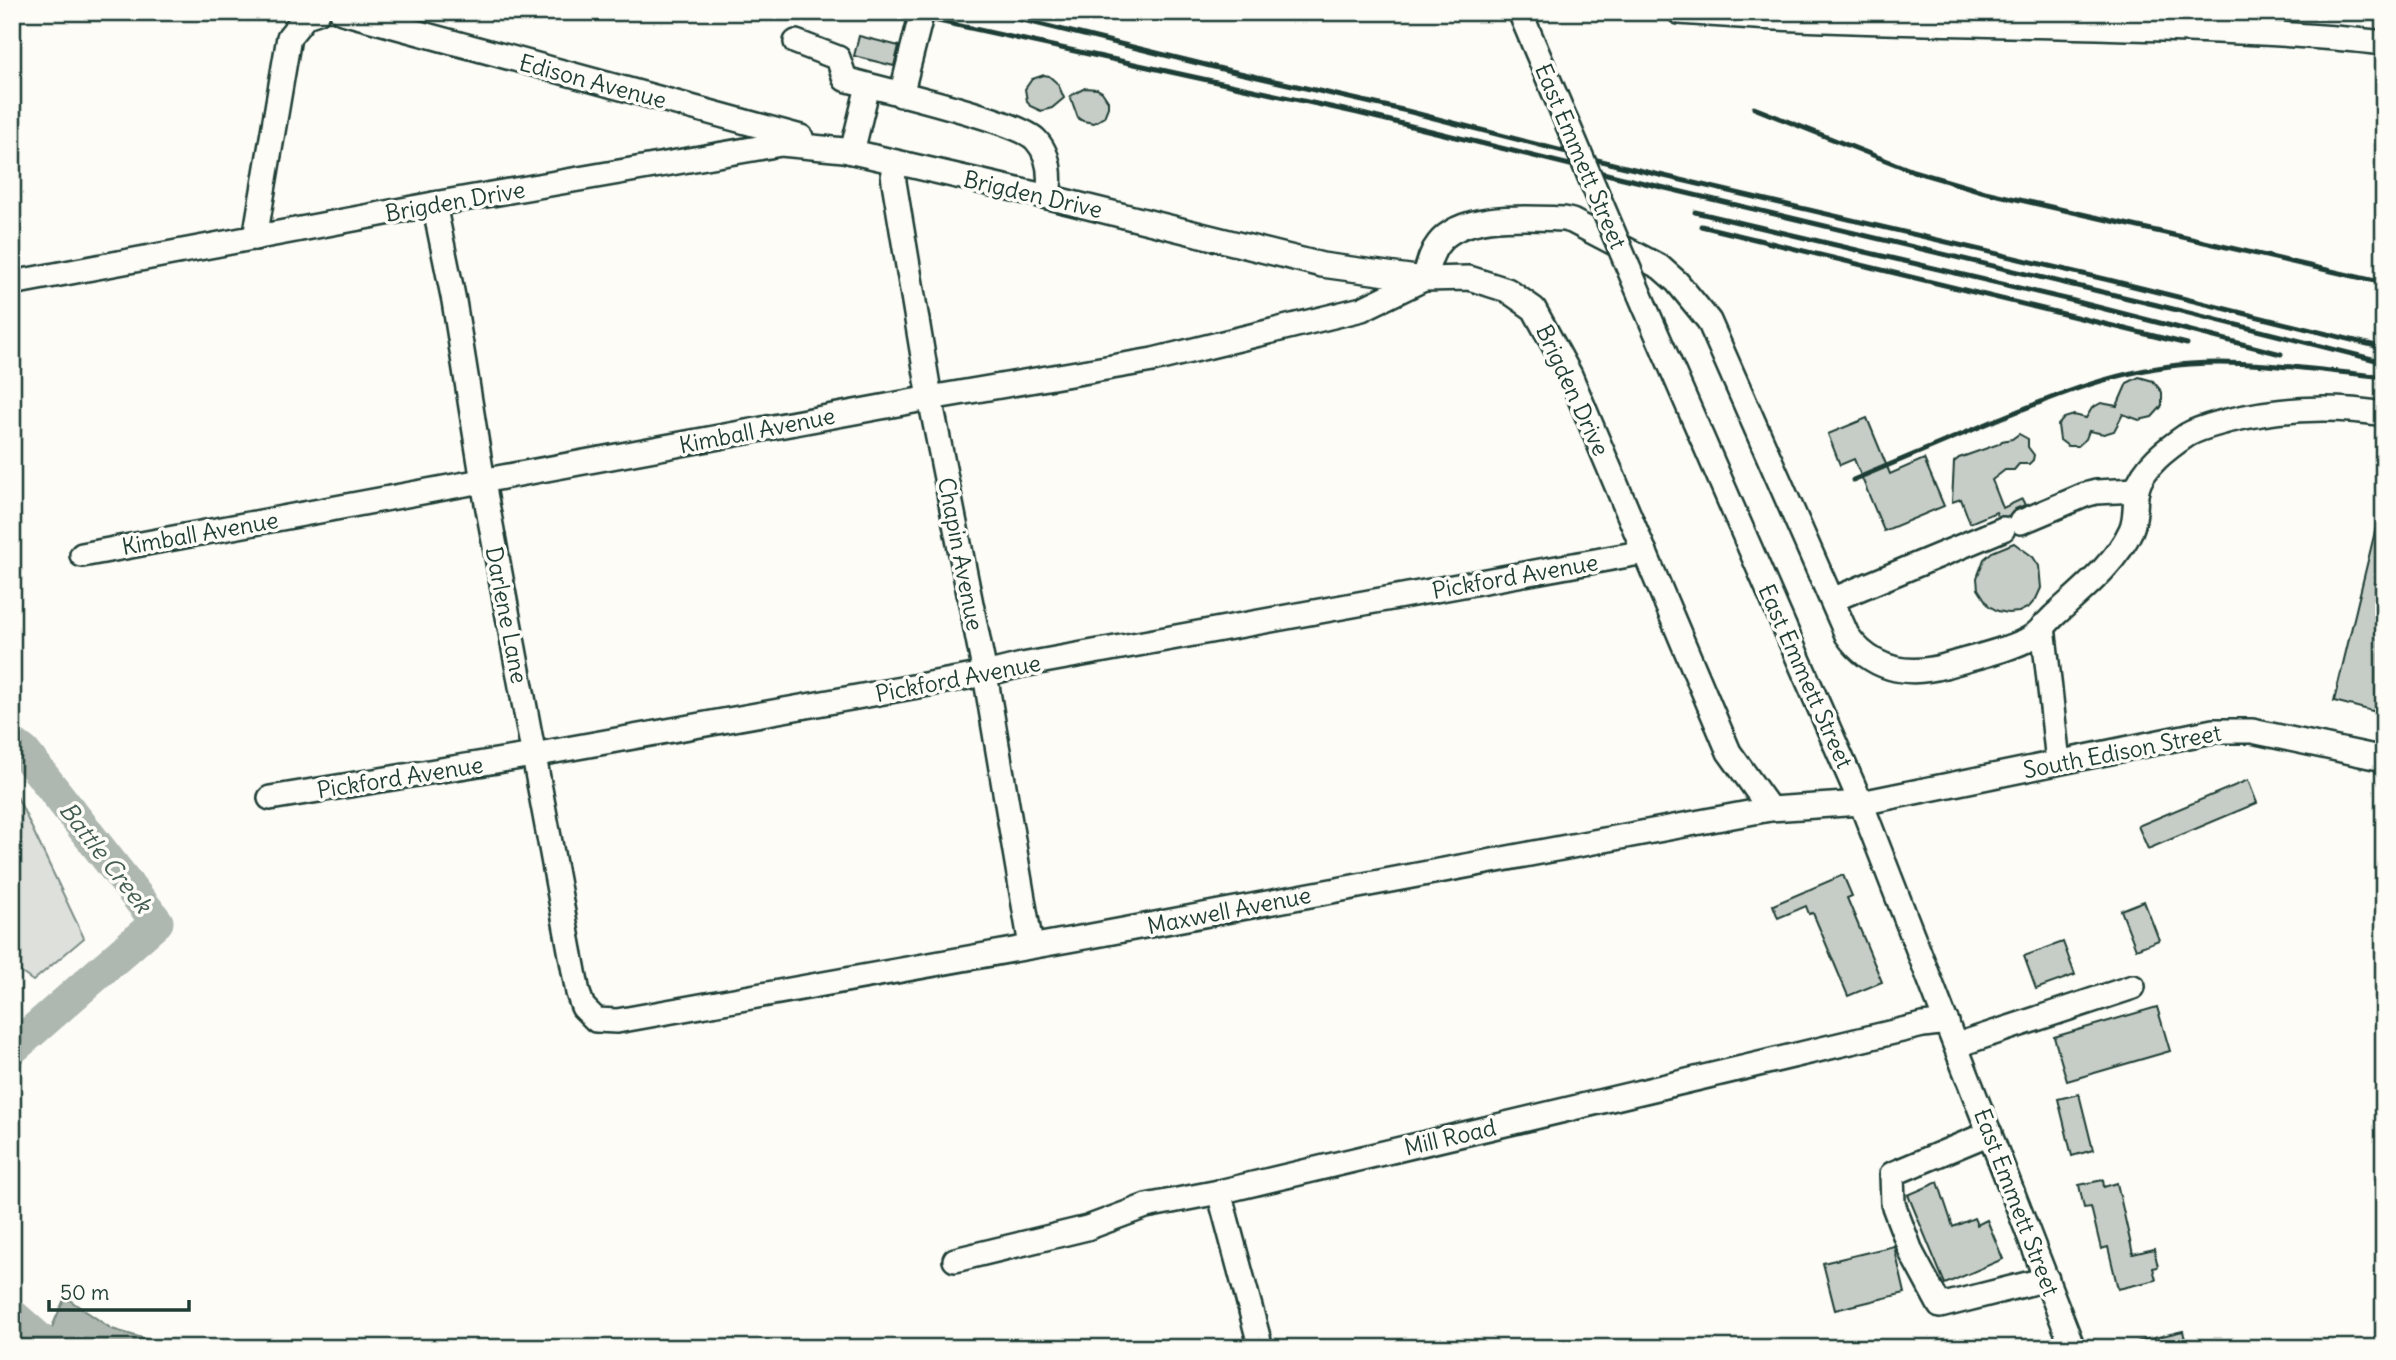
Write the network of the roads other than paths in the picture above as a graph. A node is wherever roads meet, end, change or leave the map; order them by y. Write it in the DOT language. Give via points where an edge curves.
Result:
graph roads {
  1 [pos="318,12"];
  2 [pos="342,12"];
  3 [pos="922,12"];
  4 [pos="1520,12"];
  5 [pos="1689,13"];
  6 [pos="1851,16"];
  7 [pos="796,42"];
  8 [pos="2384,43"];
  9 [pos="867,86"];
  10 [pos="901,95"];
  11 [pos="848,151"];
  12 [pos="892,162"];
  13 [pos="1048,197"];
  14 [pos="434,204"];
  15 [pos="255,238"];
  16 [pos="1424,279"];
  17 [pos="12,283"];
  18 [pos="930,398"];
  19 [pos="2384,414"];
  20 [pos="483,481"];
  21 [pos="2137,490"];
  22 [pos="1645,552"];
  23 [pos="82,555"];
  24 [pos="1832,600"];
  25 [pos="2043,626"];
  26 [pos="985,674"];
  27 [pos="533,755"];
  28 [pos="2384,759"];
  29 [pos="2058,762"];
  30 [pos="270,798"];
  31 [pos="1861,803"];
  32 [pos="1770,809"];
  33 [pos="1031,946"];
  34 [pos="2133,987"];
  35 [pos="596,1020"];
  36 [pos="1947,1022"];
  37 [pos="1957,1045"];
  38 [pos="1990,1133"];
  39 [pos="1219,1192"];
  40 [pos="956,1260"];
  41 [pos="2048,1279"];
  42 [pos="1261,1348"];
  43 [pos="2073,1348"];
  1 -- 15 [label="street" via="306,16 289,37"];
  2 -- 11 [label="street, Edison Avenue"];
  3 -- 10 [label="street"];
  4 -- 31 [label="street, East Emmett Street, bridge"];
  5 -- 6 [label="street" via="1751,18"];
  6 -- 8 [label="street"];
  7 -- 9 [label="street" via="838,58 845,79"];
  9 -- 10 [label="street"];
  9 -- 11 [label="street"];
  10 -- 13 [label="street" via="1023,130 1045,154 1050,171"];
  11 -- 12 [label="street, Brigden Drive"];
  11 -- 14 [label="street, Brigden Drive" via="781,144"];
  12 -- 13 [label="street, Brigden Drive"];
  12 -- 18 [label="street, Chapin Avenue"];
  13 -- 16 [label="street, Brigden Drive" via="1322,265"];
  14 -- 15 [label="street, Brigden Drive"];
  14 -- 20 [label="street, Darlene Lane"];
  15 -- 17 [label="street, Brigden Drive"];
  16 -- 18 [label="street, Kimball Avenue" via="1362,309 1272,332 1153,360"];
  16 -- 22 [label="street, Brigden Drive" via="1469,278 1507,290 1534,309 1570,376"];
  16 -- 24 [label="street" via="1430,258 1444,237 1504,218 1564,219 1660,267 1709,321"];
  18 -- 20 [label="street, Kimball Avenue"];
  18 -- 26 [label="street, Chapin Avenue"];
  19 -- 21 [label="street" via="2312,408 2260,413 2210,426 2190,433 2159,457"];
  20 -- 23 [label="street, Kimball Avenue"];
  20 -- 27 [label="street, Darlene Lane"];
  21 -- 24 [label="street" via="2085,495"];
  21 -- 25 [label="street" via="2131,530 2120,547"];
  22 -- 26 [label="street, Pickford Avenue"];
  22 -- 32 [label="street, Brigden Drive" via="1729,752"];
  24 -- 25 [label="street" via="1856,648 1871,660 1910,671 1933,669 2029,640"];
  25 -- 29 [label="street"];
  26 -- 27 [label="street, Pickford Avenue"];
  26 -- 33 [label="street, Chapin Avenue"];
  27 -- 30 [label="street, Pickford Avenue"];
  27 -- 35 [label="street, Darlene Lane" via="578,993 583,1007"];
  28 -- 29 [label="street, South Edison Street" via="2232,730"];
  29 -- 31 [label="street, South Edison Street"];
  31 -- 32 [label="street, Maxwell Avenue"];
  31 -- 36 [label="street, East Emmett Street"];
  32 -- 33 [label="street, Maxwell Avenue"];
  33 -- 35 [label="street, Maxwell Avenue" via="617,1021"];
  34 -- 37 [label="street"];
  36 -- 37 [label="street, East Emmett Street"];
  36 -- 39 [label="street, Mill Road"];
  37 -- 38 [label="street, East Emmett Street"];
  38 -- 41 [label="street, East Emmett Street"];
  38 -- 41 [label="street" via="1892,1174 1892,1204 1940,1306"];
  39 -- 40 [label="street, Mill Road" via="1146,1206 1087,1228"];
  39 -- 42 [label="street"];
  41 -- 43 [label="street, East Emmett Street"];
}
